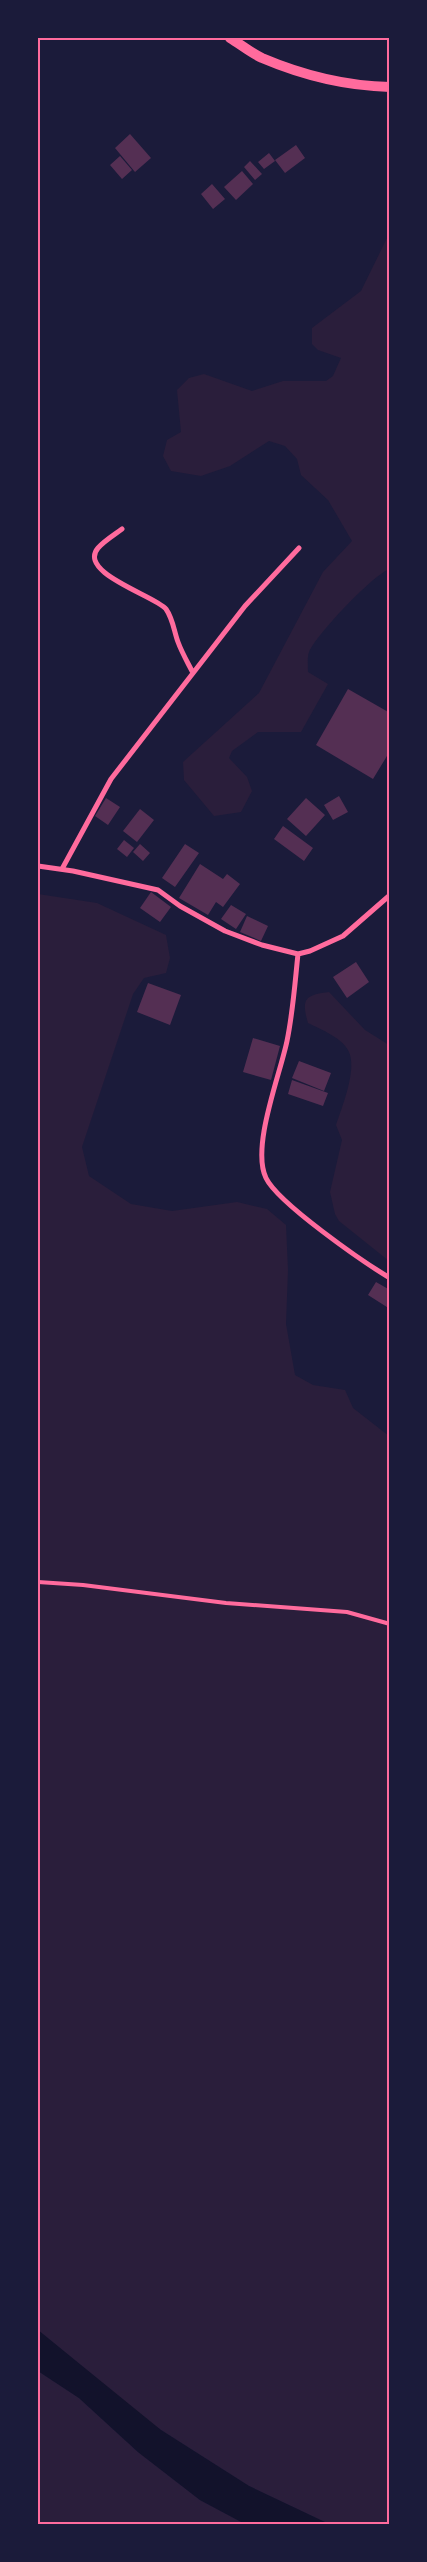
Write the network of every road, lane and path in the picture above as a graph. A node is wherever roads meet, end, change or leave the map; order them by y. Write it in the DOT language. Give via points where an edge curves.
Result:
graph roads {
  1 [pos="230,38"];
  2 [pos="390,87"];
  3 [pos="122,529"];
  4 [pos="299,548"];
  5 [pos="193,673"];
  6 [pos="38,866"];
  7 [pos="62,869"];
  8 [pos="390,895"];
  9 [pos="298,954"];
  10 [pos="390,1278"];
  11 [pos="38,1582"];
  12 [pos="390,1624"];
  1 -- 2 [label="main road" via="262,58 335,81"];
  3 -- 5 [label="street" via="97,549 96,563 113,579 165,608"];
  4 -- 5 [label="street" via="245,606"];
  5 -- 7 [label="street" via="111,779"];
  6 -- 7 [label="street"];
  7 -- 9 [label="street" via="158,890 225,931"];
  8 -- 9 [label="street" via="343,936"];
  9 -- 10 [label="street" via="288,1039 267,1115 262,1152 265,1176 272,1189 297,1212"];
  11 -- 12 [label="lane" via="226,1603 347,1612"];
}
